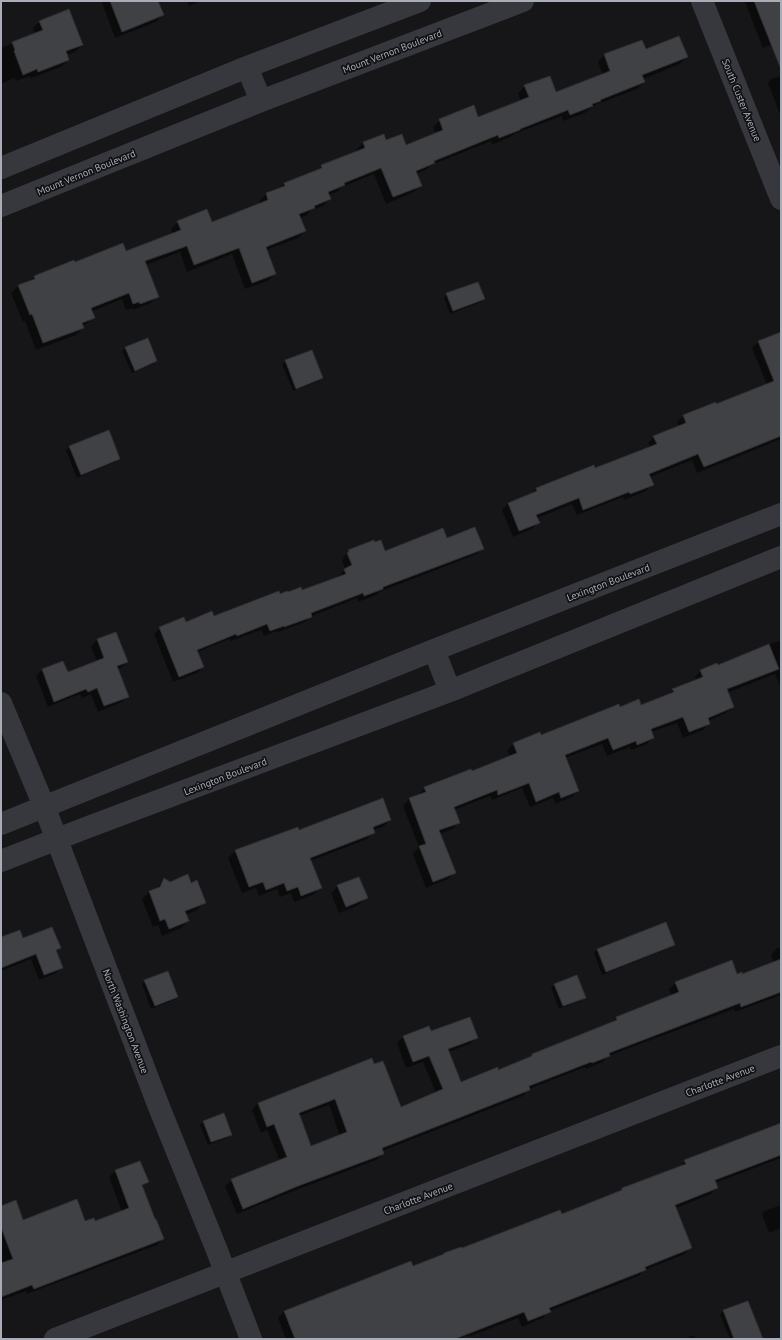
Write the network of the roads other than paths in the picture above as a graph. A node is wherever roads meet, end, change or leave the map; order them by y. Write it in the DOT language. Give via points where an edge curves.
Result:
graph roads {
  1 [pos="420,1"];
  2 [pos="523,1"];
  3 [pos="702,1"];
  4 [pos="247,67"];
  5 [pos="261,101"];
  6 [pos="1,168"];
  7 [pos="781,199"];
  8 [pos="1,206"];
  9 [pos="781,514"];
  10 [pos="781,557"];
  11 [pos="434,650"];
  12 [pos="450,691"];
  13 [pos="1,703"];
  14 [pos="44,806"];
  15 [pos="1,824"];
  16 [pos="57,839"];
  17 [pos="1,861"];
  18 [pos="781,1056"];
  19 [pos="226,1273"];
  20 [pos="55,1339"];
  21 [pos="251,1339"];
  1 -- 4 [label="street"];
  2 -- 5 [label="street, Mount Vernon Boulevard"];
  3 -- 7 [label="street, South Custer Avenue"];
  4 -- 5 [label="street"];
  4 -- 6 [label="street"];
  5 -- 8 [label="street, Mount Vernon Boulevard"];
  9 -- 11 [label="street, Lexington Boulevard"];
  10 -- 12 [label="street, Lexington Boulevard"];
  11 -- 12 [label="street"];
  11 -- 14 [label="street, Lexington Boulevard"];
  12 -- 16 [label="street, Lexington Boulevard"];
  13 -- 14 [label="street, North Washington Avenue"];
  14 -- 15 [label="street, Lexington Boulevard"];
  14 -- 16 [label="street, North Washington Avenue"];
  16 -- 17 [label="street, Lexington Boulevard"];
  16 -- 19 [label="street, North Washington Avenue"];
  18 -- 19 [label="street, Charlotte Avenue"];
  19 -- 20 [label="street, Charlotte Avenue"];
  19 -- 21 [label="street, North Washington Avenue"];
}
